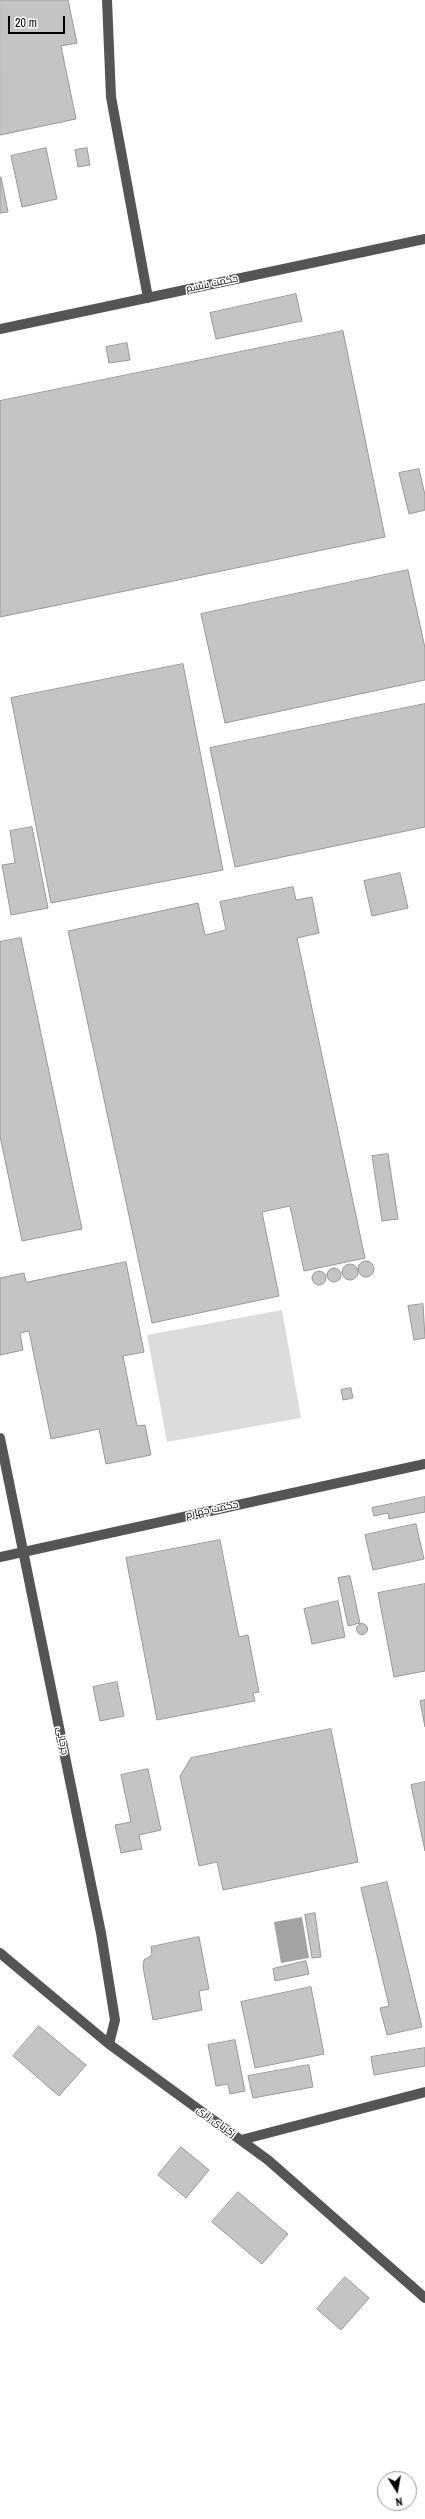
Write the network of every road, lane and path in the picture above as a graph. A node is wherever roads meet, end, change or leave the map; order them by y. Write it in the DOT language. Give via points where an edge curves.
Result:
graph roads {
  1 [pos="106,0"];
  2 [pos="425,239"];
  3 [pos="148,298"];
  4 [pos="0,330"];
  5 [pos="0,1438"];
  6 [pos="425,1464"];
  7 [pos="24,1551"];
  8 [pos="0,1557"];
  9 [pos="0,1953"];
  10 [pos="109,2044"];
  11 [pos="425,2092"];
  12 [pos="241,2140"];
  13 [pos="425,2298"];
  1 -- 3 [label="street" via="111,97"];
  2 -- 3 [label="street, حکمت ششم"];
  3 -- 4 [label="street, حکمت ششم"];
  5 -- 7 [label="street, جرجانی"];
  6 -- 7 [label="street, حکمت چهارم"];
  7 -- 8 [label="street, حکمت چهارم"];
  7 -- 10 [label="street, جرجانی" via="101,1933 115,2020"];
  9 -- 10 [label="street, زکریای رازی"];
  10 -- 12 [label="street, زکریای رازی"];
  11 -- 12 [label="street"];
  12 -- 13 [label="street, زکریای رازی" via="268,2160"];
}
